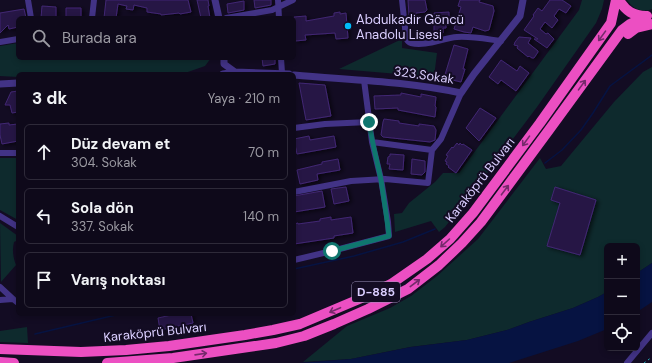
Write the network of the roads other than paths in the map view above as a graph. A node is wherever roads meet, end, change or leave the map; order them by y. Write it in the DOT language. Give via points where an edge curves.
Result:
graph roads {
  1 [pos="28,0"];
  2 [pos="94,0"];
  3 [pos="215,0"];
  4 [pos="293,0"];
  5 [pos="402,0"];
  6 [pos="523,0"];
  7 [pos="616,0"];
  8 [pos="619,0"];
  9 [pos="278,3"];
  10 [pos="31,16"];
  11 [pos="92,16"];
  12 [pos="219,16"];
  13 [pos="238,16"];
  14 [pos="279,16"];
  15 [pos="650,18"];
  16 [pos="16,39"];
  17 [pos="501,41"];
  18 [pos="0,42"];
  19 [pos="224,60"];
  20 [pos="282,60"];
  21 [pos="235,72"];
  22 [pos="285,72"];
  23 [pos="296,74"];
  24 [pos="364,80"];
  25 [pos="16,83"];
  26 [pos="0,84"];
  27 [pos="461,93"];
  28 [pos="369,122"];
  29 [pos="296,128"];
  30 [pos="372,142"];
  31 [pos="432,150"];
  32 [pos="0,153"];
  33 [pos="16,153"];
  34 [pos="381,180"];
  35 [pos="296,192"];
  36 [pos="0,216"];
  37 [pos="16,226"];
  38 [pos="296,260"];
  39 [pos="0,287"];
  40 [pos="0,300"];
  41 [pos="15,301"];
  42 [pos="652,333"];
  43 [pos="0,349"];
  44 [pos="0,362"];
  45 [pos="14,363"];
  46 [pos="107,363"];
  47 [pos="627,363"];
  1 -- 10 [label="street"];
  2 -- 11 [label="street"];
  3 -- 12 [label="street"];
  4 -- 9 [label="street"];
  5 -- 17 [label="street" via="409,43 426,43 457,37"];
  6 -- 17 [label="street, 323.Sokak" via="520,16"];
  7 -- 43 [label="highway, Karaköprü Bulvarı / D-885, one-way" via="611,23 473,213 450,239 427,259 391,284 300,324 245,335 126,350 81,352"];
  8 -- 15 [label="highway" via="630,13"];
  9 -- 13 [label="street" via="272,10"];
  9 -- 14 [label="street"];
  46 -- 15 [label="highway, Karaköprü Bulvarı / D-885, one-way" via="172,358 276,343 304,336 334,324 408,289 439,265 481,222 622,30 630,24"];
  16 -- 18 [label="street"];
  17 -- 27 [label="street, 323.Sokak"];
  19 -- 21 [label="street" via="224,64"];
  20 -- 22 [label="street"];
  23 -- 24 [label="street, 323.Sokak"];
  24 -- 27 [label="street, 323.Sokak" via="440,88"];
  24 -- 28 [label="street"];
  25 -- 26 [label="street"];
  27 -- 31 [label="street" via="441,139"];
  28 -- 29 [label="street"];
  28 -- 30 [label="street"];
  30 -- 31 [label="street"];
  30 -- 34 [label="street"];
  31 -- 34 [label="street" via="428,183"];
  32 -- 33 [label="street"];
  34 -- 35 [label="street" via="351,181"];
  34 -- 38 [label="street" via="389,236"];
  36 -- 37 [label="street"];
  39 -- 41 [label="street"];
  40 -- 41 [label="street"];
  42 -- 47 [label="street"];
  44 -- 45 [label="highway"];
}
